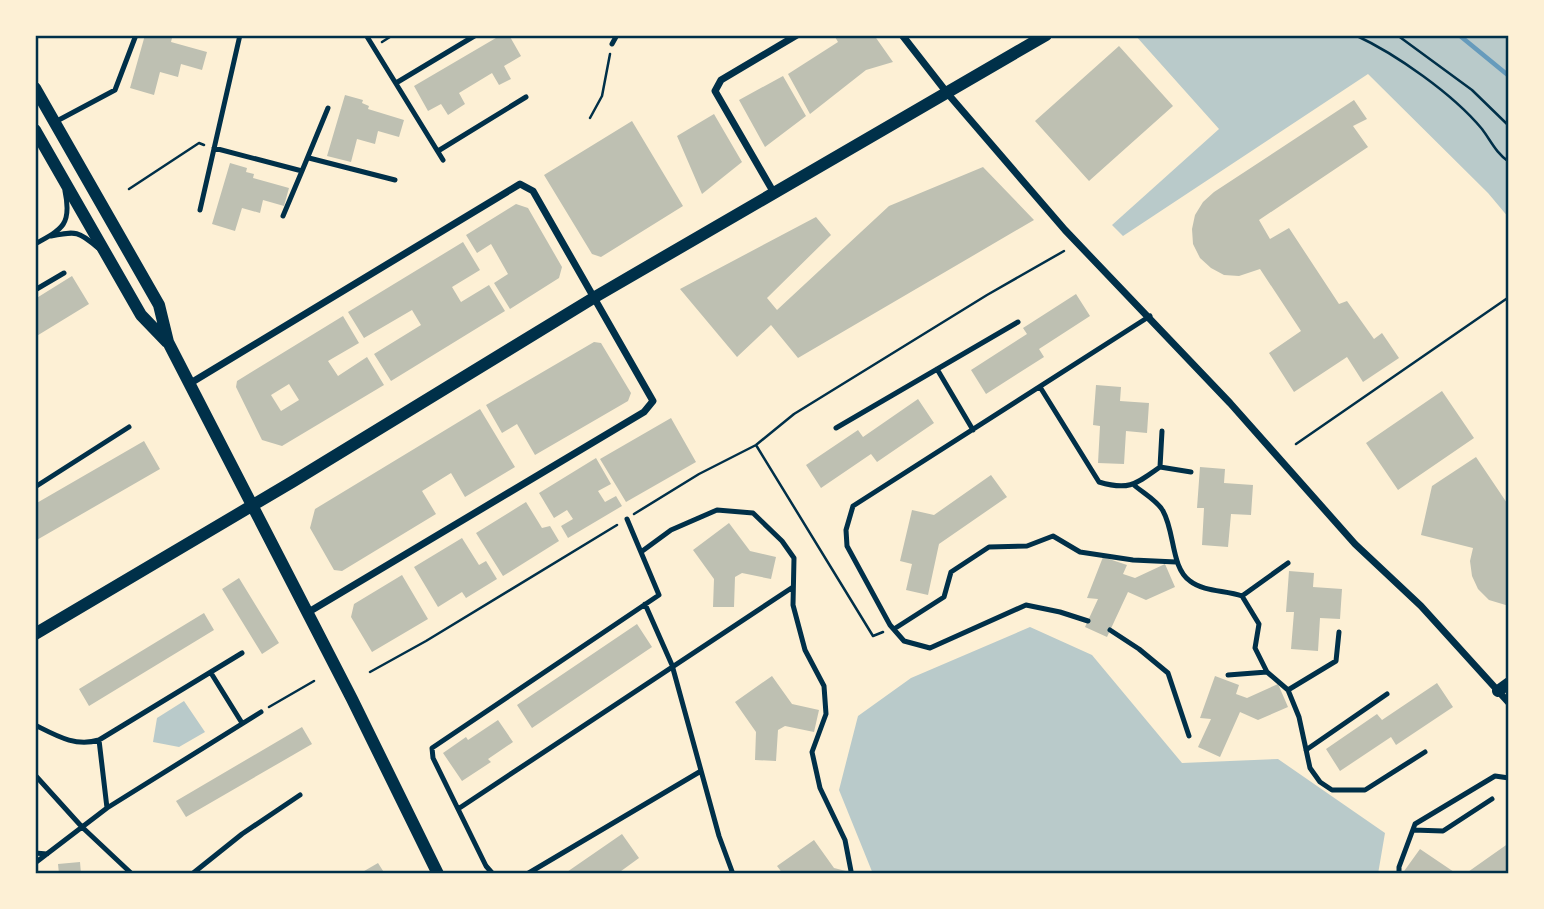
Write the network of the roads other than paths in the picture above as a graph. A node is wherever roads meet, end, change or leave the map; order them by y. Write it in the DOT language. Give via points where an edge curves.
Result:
graph roads {
  1 [pos="136,35"];
  2 [pos="240,35"];
  3 [pos="366,35"];
  4 [pos="476,35"];
  5 [pos="617,35"];
  6 [pos="797,35"];
  7 [pos="902,35"];
  8 [pos="1046,35"];
  9 [pos="612,44"];
  10 [pos="396,83"];
  11 [pos="35,88"];
  12 [pos="948,94"];
  13 [pos="526,97"];
  14 [pos="328,108"];
  15 [pos="55,122"];
  16 [pos="35,130"];
  17 [pos="214,148"];
  18 [pos="438,151"];
  19 [pos="309,158"];
  20 [pos="443,160"];
  21 [pos="302,171"];
  22 [pos="62,176"];
  23 [pos="395,180"];
  24 [pos="774,193"];
  25 [pos="200,210"];
  26 [pos="283,216"];
  27 [pos="51,236"];
  28 [pos="35,244"];
  29 [pos="109,258"];
  30 [pos="64,273"];
  31 [pos="35,290"];
  32 [pos="595,297"];
  33 [pos="1150,316"];
  34 [pos="1018,322"];
  35 [pos="168,342"];
  36 [pos="937,369"];
  37 [pos="189,384"];
  38 [pos="1040,387"];
  39 [pos="129,427"];
  40 [pos="836,428"];
  41 [pos="973,430"];
  42 [pos="1162,431"];
  43 [pos="1160,467"];
  44 [pos="1191,472"];
  45 [pos="1134,485"];
  46 [pos="35,486"];
  47 [pos="251,505"];
  48 [pos="627,519"];
  49 [pos="641,552"];
  50 [pos="1176,562"];
  51 [pos="1288,564"];
  52 [pos="793,587"];
  53 [pos="1242,596"];
  54 [pos="645,604"];
  55 [pos="306,613"];
  56 [pos="1088,621"];
  57 [pos="894,629"];
  58 [pos="1110,629"];
  59 [pos="1339,632"];
  60 [pos="35,634"];
  61 [pos="242,653"];
  62 [pos="672,665"];
  63 [pos="1267,672"];
  64 [pos="211,673"];
  65 [pos="1228,676"];
  66 [pos="1504,687"];
  67 [pos="1288,690"];
  68 [pos="1387,694"];
  69 [pos="1509,704"];
  70 [pos="261,712"];
  71 [pos="242,723"];
  72 [pos="35,725"];
  73 [pos="1189,736"];
  74 [pos="99,740"];
  75 [pos="1306,750"];
  76 [pos="1424,752"];
  77 [pos="701,771"];
  78 [pos="35,775"];
  79 [pos="1509,778"];
  80 [pos="300,795"];
  81 [pos="1492,799"];
  82 [pos="107,808"];
  83 [pos="458,809"];
  84 [pos="82,827"];
  85 [pos="1413,830"];
  86 [pos="35,853"];
  87 [pos="47,853"];
  88 [pos="35,863"];
  89 [pos="851,871"];
  90 [pos="132,874"];
  91 [pos="192,874"];
  92 [pos="438,874"];
  93 [pos="493,874"];
  94 [pos="527,874"];
  95 [pos="733,874"];
  96 [pos="1399,874"];
  1 -- 15 [label="lane" via="115,90"];
  2 -- 17 [label="lane"];
  3 -- 10 [label="lane"];
  4 -- 10 [label="lane"];
  5 -- 9 [label="lane"];
  6 -- 24 [label="street" via="721,80 716,90"];
  7 -- 12 [label="street"];
  8 -- 12 [label="street"];
  10 -- 18 [label="lane"];
  11 -- 15 [label="street"];
  12 -- 24 [label="street"];
  12 -- 33 [label="street" via="1065,230"];
  13 -- 18 [label="lane"];
  14 -- 19 [label="lane"];
  15 -- 35 [label="street" via="159,304"];
  16 -- 22 [label="street"];
  17 -- 21 [label="lane"];
  17 -- 25 [label="lane"];
  18 -- 20 [label="lane"];
  19 -- 21 [label="lane"];
  19 -- 23 [label="lane"];
  21 -- 26 [label="lane"];
  22 -- 27 [label="lane" via="67,222"];
  22 -- 29 [label="street"];
  24 -- 32 [label="street"];
  27 -- 28 [label="lane"];
  27 -- 29 [label="lane" via="74,232"];
  29 -- 35 [label="street" via="141,315"];
  30 -- 31 [label="lane"];
  32 -- 37 [label="street" via="533,191 520,184"];
  32 -- 47 [label="street"];
  32 -- 55 [label="street" via="653,401 644,412"];
  33 -- 38 [label="lane"];
  33 -- 66 [label="street" via="1348,536"];
  34 -- 36 [label="lane"];
  35 -- 37 [label="street"];
  36 -- 40 [label="lane"];
  36 -- 41 [label="lane"];
  37 -- 47 [label="street"];
  38 -- 41 [label="lane"];
  38 -- 45 [label="lane" via="1099,482 1117,488"];
  39 -- 46 [label="lane"];
  41 -- 57 [label="lane" via="853,506 847,546"];
  42 -- 43 [label="lane"];
  43 -- 44 [label="lane"];
  43 -- 45 [label="lane"];
  45 -- 50 [label="lane" via="1162,508 1173,534"];
  47 -- 55 [label="street"];
  47 -- 60 [label="street"];
  48 -- 49 [label="lane"];
  49 -- 52 [label="lane" via="671,530 717,510 753,513 794,558"];
  49 -- 54 [label="lane" via="659,595"];
  50 -- 53 [label="lane" via="1188,580 1202,588"];
  50 -- 57 [label="lane" via="1080,552 1053,536 1027,546 989,547 951,572 944,597"];
  51 -- 53 [label="lane"];
  52 -- 62 [label="lane"];
  52 -- 89 [label="lane" via="805,650 824,686 826,714 812,752 820,788 845,840"];
  53 -- 63 [label="lane" via="1259,624 1255,649"];
  54 -- 62 [label="lane"];
  54 -- 83 [label="lane" via="432,748"];
  55 -- 92 [label="street"];
  56 -- 57 [label="lane" via="1026,605 930,648 904,641"];
  58 -- 73 [label="lane" via="1168,673"];
  59 -- 67 [label="lane" via="1336,661"];
  61 -- 64 [label="lane"];
  62 -- 77 [label="lane"];
  62 -- 83 [label="lane"];
  63 -- 65 [label="lane"];
  63 -- 67 [label="lane"];
  64 -- 71 [label="lane"];
  64 -- 74 [label="lane"];
  66 -- 69 [label="street"];
  67 -- 75 [label="lane"];
  68 -- 75 [label="lane"];
  70 -- 71 [label="lane"];
  71 -- 82 [label="lane"];
  72 -- 74 [label="lane" via="77,743"];
  74 -- 82 [label="lane"];
  75 -- 76 [label="lane" via="1310,768 1320,782 1332,790 1352,791 1365,790"];
  77 -- 94 [label="lane"];
  77 -- 95 [label="lane"];
  78 -- 84 [label="lane"];
  79 -- 85 [label="lane" via="1495,776 1415,824"];
  80 -- 91 [label="lane"];
  81 -- 85 [label="lane" via="1443,831"];
  82 -- 84 [label="lane"];
  83 -- 93 [label="lane"];
  84 -- 87 [label="lane"];
  84 -- 90 [label="lane"];
  85 -- 96 [label="lane"];
  86 -- 87 [label="lane"];
  87 -- 88 [label="lane"];
}
